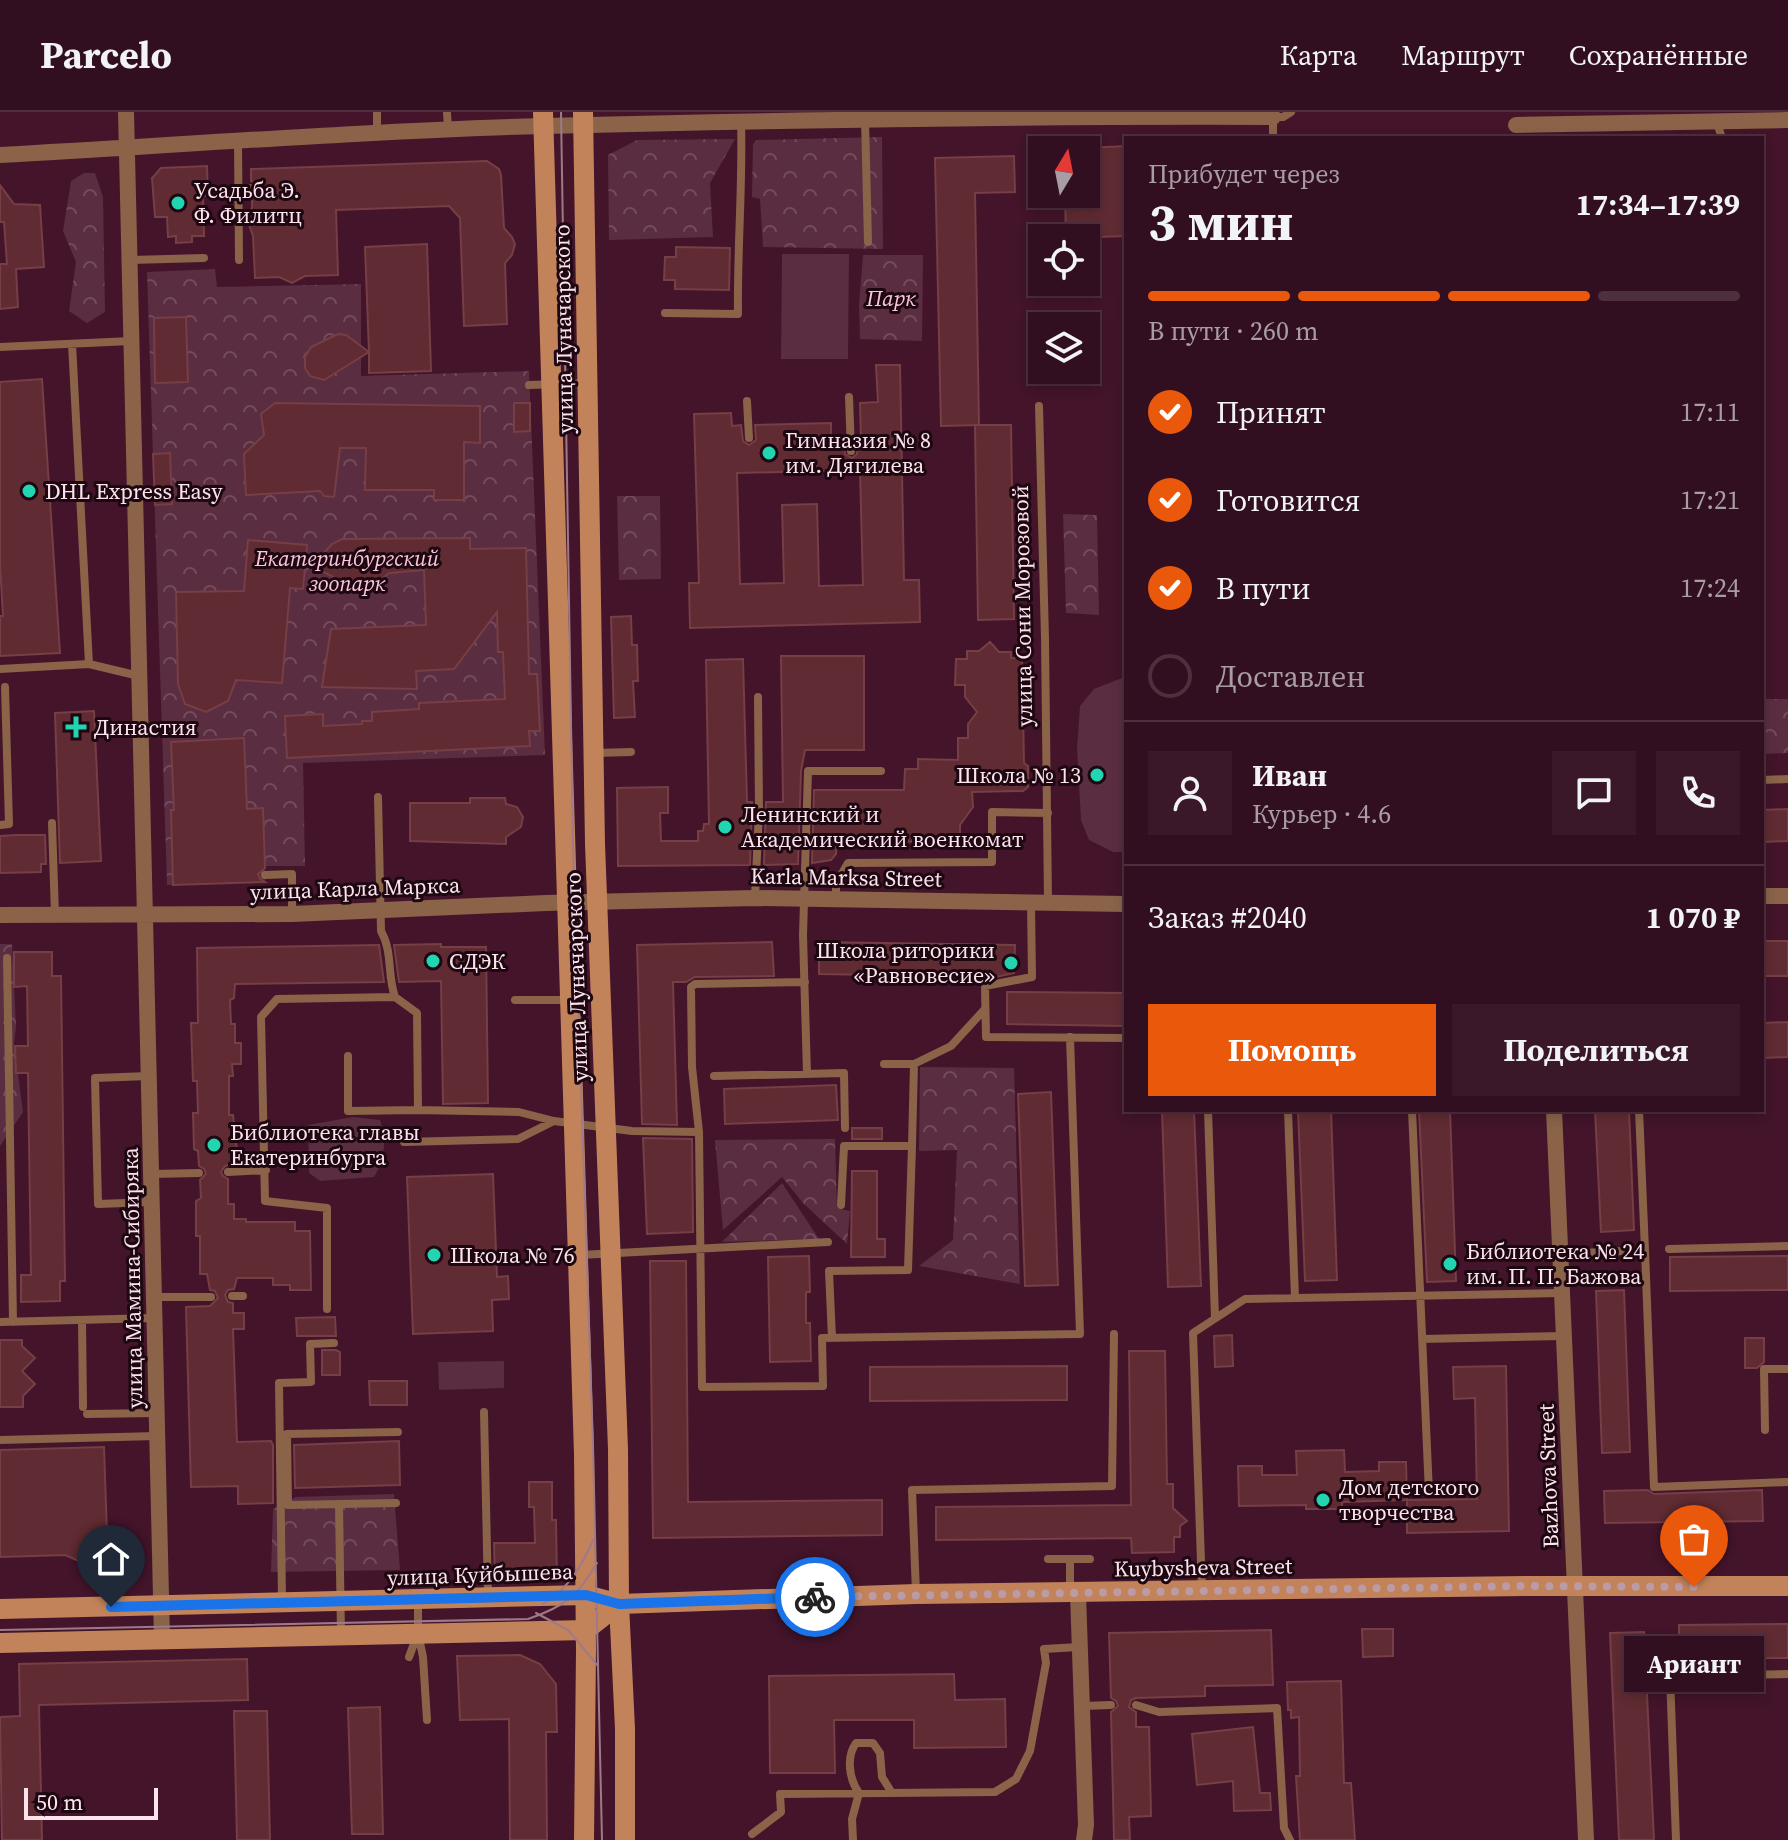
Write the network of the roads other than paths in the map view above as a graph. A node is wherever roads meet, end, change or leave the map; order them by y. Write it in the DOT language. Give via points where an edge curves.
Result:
graph roads {
  1 [pos="126,112"];
  2 [pos="377,112"];
  3 [pos="447,112"];
  4 [pos="1291,112"];
  5 [pos="1050,114"];
  6 [pos="964,115"];
  7 [pos="1273,117"];
  8 [pos="865,118"];
  9 [pos="543,119"];
  10 [pos="583,119"];
  11 [pos="741,120"];
  12 [pos="1788,120"];
  13 [pos="1516,125"];
  14 [pos="1720,130"];
  15 [pos="448,131"];
  16 [pos="1615,131"];
  17 [pos="378,135"];
  18 [pos="1273,136"];
  19 [pos="238,142"];
  20 [pos="126,148"];
  21 [pos="0,155"];
  22 [pos="252,188"];
  23 [pos="238,189"];
  24 [pos="868,242"];
  25 [pos="204,258"];
  26 [pos="130,260"];
  27 [pos="239,260"];
  28 [pos="665,313"];
  29 [pos="132,341"];
  30 [pos="72,344"];
  31 [pos="0,347"];
  32 [pos="588,383"];
  33 [pos="529,385"];
  34 [pos="550,385"];
  35 [pos="849,397"];
  36 [pos="747,401"];
  37 [pos="1039,406"];
  38 [pos="749,438"];
  39 [pos="851,451"];
  40 [pos="89,664"];
  41 [pos="0,669"];
  42 [pos="139,676"];
  43 [pos="5,687"];
  44 [pos="758,697"];
  45 [pos="631,752"];
  46 [pos="594,753"];
  47 [pos="881,771"];
  48 [pos="1788,779"];
  49 [pos="1764,780"];
  50 [pos="378,797"];
  51 [pos="1048,813"];
  52 [pos="52,823"];
  53 [pos="0,825"];
  54 [pos="265,875"];
  55 [pos="1764,896"];
  56 [pos="1788,896"];
  57 [pos="755,898"];
  58 [pos="804,898"];
  59 [pos="836,899"];
  60 [pos="1039,901"];
  61 [pos="597,902"];
  62 [pos="566,903"];
  63 [pos="1124,904"];
  64 [pos="382,910"];
  65 [pos="292,914"];
  66 [pos="0,915"];
  67 [pos="56,916"];
  68 [pos="145,916"];
  69 [pos="7,958"];
  70 [pos="805,982"];
  71 [pos="395,997"];
  72 [pos="515,1000"];
  73 [pos="568,1000"];
  74 [pos="985,1008"];
  75 [pos="1070,1037"];
  76 [pos="1124,1038"];
  77 [pos="348,1056"];
  78 [pos="884,1064"];
  79 [pos="914,1064"];
  80 [pos="807,1074"];
  81 [pos="149,1076"];
  82 [pos="714,1076"];
  83 [pos="418,1110"];
  84 [pos="1208,1112"];
  85 [pos="1288,1112"];
  86 [pos="1412,1112"];
  87 [pos="1554,1112"];
  88 [pos="1639,1112"];
  89 [pos="563,1123"];
  90 [pos="845,1128"];
  91 [pos="605,1129"];
  92 [pos="699,1132"];
  93 [pos="404,1142"];
  94 [pos="912,1146"];
  95 [pos="266,1170"];
  96 [pos="228,1172"];
  97 [pos="199,1173"];
  98 [pos="152,1174"];
  99 [pos="152,1202"];
  100 [pos="841,1205"];
  101 [pos="828,1242"];
  102 [pos="1788,1246"];
  103 [pos="699,1247"];
  104 [pos="1669,1249"];
  105 [pos="1645,1250"];
  106 [pos="609,1254"];
  107 [pos="1561,1254"];
  108 [pos="576,1255"];
  109 [pos="1562,1293"];
  110 [pos="232,1296"];
  111 [pos="243,1296"];
  112 [pos="1418,1296"];
  113 [pos="154,1297"];
  114 [pos="211,1297"];
  115 [pos="1295,1298"];
  116 [pos="327,1309"];
  117 [pos="155,1318"];
  118 [pos="1215,1318"];
  119 [pos="82,1320"];
  120 [pos="0,1322"];
  121 [pos="13,1322"];
  122 [pos="1114,1334"];
  123 [pos="1564,1336"];
  124 [pos="832,1338"];
  125 [pos="1422,1339"];
  126 [pos="334,1343"];
  127 [pos="1788,1369"];
  128 [pos="484,1412"];
  129 [pos="157,1413"];
  130 [pos="1765,1430"];
  131 [pos="398,1432"];
  132 [pos="157,1436"];
  133 [pos="0,1440"];
  134 [pos="1788,1482"];
  135 [pos="1429,1493"];
  136 [pos="396,1503"];
  137 [pos="339,1504"];
  138 [pos="1048,1559"];
  139 [pos="1070,1559"];
  140 [pos="1090,1559"];
  141 [pos="1575,1586"];
  142 [pos="1788,1586"];
  143 [pos="1202,1591"];
  144 [pos="916,1594"];
  145 [pos="1074,1594"];
  146 [pos="586,1595"];
  147 [pos="488,1598"];
  148 [pos="418,1600"];
  149 [pos="340,1602"];
  150 [pos="282,1603"];
  151 [pos="619,1604"];
  152 [pos="161,1606"];
  153 [pos="0,1609"];
  154 [pos="586,1630"];
  155 [pos="418,1633"];
  156 [pos="341,1635"];
  157 [pos="162,1639"];
  158 [pos="0,1643"];
  159 [pos="1079,1647"];
  160 [pos="1659,1656"];
  161 [pos="409,1657"];
  162 [pos="1788,1674"];
  163 [pos="1670,1676"];
  164 [pos="1111,1705"];
  165 [pos="1136,1705"];
  166 [pos="1082,1706"];
  167 [pos="427,1720"];
  168 [pos="859,1793"];
  169 [pos="892,1793"];
  170 [pos="752,1834"];
  171 [pos="584,1840"];
  172 [pos="625,1840"];
  173 [pos="853,1840"];
  174 [pos="1084,1840"];
  175 [pos="1290,1840"];
  176 [pos="1586,1840"];
  177 [pos="1676,1840"];
  1 -- 20 [label="street, улица Мамина-Сибиряка"];
  2 -- 17 [label="lane"];
  3 -- 15 [label="lane"];
  4 -- 7 [label="lane"];
  5 -- 6 [label="street"];
  5 -- 7 [label="street"];
  6 -- 8 [label="street"];
  7 -- 18 [label="lane"];
  8 -- 11 [label="street"];
  8 -- 24 [label="lane"];
  9 -- 10 [label="street"];
  9 -- 15 [label="street"];
  9 -- 34 [label="main road, улица Луначарского"];
  10 -- 11 [label="street"];
  10 -- 32 [label="main road, улица Луначарского"];
  11 -- 28 [label="lane" via="738,314"];
  12 -- 14 [label="street"];
  13 -- 16 [label="street"];
  14 -- 16 [label="street"];
  15 -- 17 [label="street"];
  17 -- 19 [label="street"];
  19 -- 20 [label="street"];
  19 -- 23 [label="lane"];
  20 -- 21 [label="street"];
  20 -- 26 [label="street, улица Мамина-Сибиряка"];
  22 -- 23 [label="lane"];
  23 -- 27 [label="lane"];
  25 -- 26 [label="lane"];
  26 -- 29 [label="street, улица Мамина-Сибиряка"];
  29 -- 30 [label="lane"];
  29 -- 42 [label="street, улица Мамина-Сибиряка"];
  30 -- 31 [label="lane"];
  30 -- 40 [label="lane"];
  32 -- 34 [label="lane"];
  32 -- 46 [label="main road, улица Луначарского"];
  33 -- 34 [label="lane"];
  34 -- 62 [label="main road, улица Луначарского"];
  35 -- 39 [label="lane"];
  36 -- 38 [label="lane"];
  37 -- 51 [label="lane, улица Сони Морозовой"];
  40 -- 41 [label="lane"];
  40 -- 42 [label="lane"];
  42 -- 68 [label="street, улица Мамина-Сибиряка"];
  43 -- 53 [label="lane" via="9,824"];
  44 -- 57 [label="lane"];
  45 -- 46 [label="lane"];
  46 -- 61 [label="main road, улица Луначарского"];
  47 -- 58 [label="lane" via="808,771"];
  48 -- 49 [label="lane"];
  50 -- 64 [label="lane"];
  51 -- 59 [label="lane" via="992,812 992,862 848,863 836,884"];
  51 -- 60 [label="lane, улица Сони Морозовой"];
  52 -- 67 [label="lane"];
  54 -- 65 [label="lane" via="292,874"];
  55 -- 56 [label="street"];
  57 -- 58 [label="street, Karla Marksa Street"];
  57 -- 61 [label="street, Karla Marksa Street"];
  58 -- 59 [label="street, Karla Marksa Street"];
  58 -- 70 [label="lane"];
  59 -- 60 [label="street, Karla Marksa Street"];
  60 -- 63 [label="street, Karla Marksa Street"];
  60 -- 74 [label="lane, улица Сони Морозовой" via="1032,977 985,986"];
  61 -- 62 [label="street, Karla Marksa Street"];
  61 -- 91 [label="main road, улица Луначарского"];
  62 -- 64 [label="street, улица Карла Маркса"];
  62 -- 73 [label="main road, улица Луначарского"];
  64 -- 65 [label="street, улица Карла Маркса"];
  64 -- 71 [label="lane" via="381,931 389,945 389,982"];
  65 -- 68 [label="street, улица Карла Маркса"];
  66 -- 67 [label="street"];
  67 -- 68 [label="street"];
  68 -- 81 [label="street, улица Мамина-Сибиряка"];
  69 -- 121 [label="lane"];
  70 -- 80 [label="lane"];
  70 -- 92 [label="lane" via="692,986"];
  71 -- 83 [label="lane" via="417,1013"];
  71 -- 95 [label="lane" via="277,999 261,1017"];
  72 -- 73 [label="lane"];
  73 -- 89 [label="main road, улица Луначарского"];
  74 -- 75 [label="lane" via="986,1037"];
  74 -- 79 [label="lane" via="951,1046"];
  75 -- 76 [label="lane"];
  75 -- 124 [label="lane" via="1080,1334"];
  77 -- 83 [label="lane" via="348,1111"];
  78 -- 79 [label="lane"];
  79 -- 94 [label="lane"];
  80 -- 82 [label="lane"];
  80 -- 90 [label="lane" via="844,1073"];
  81 -- 98 [label="street, улица Мамина-Сибиряка"];
  81 -- 99 [label="lane" via="95,1078 98,1204"];
  83 -- 89 [label="lane" via="519,1112"];
  84 -- 118 [label="lane"];
  85 -- 115 [label="lane"];
  86 -- 112 [label="lane"];
  87 -- 107 [label="street, Bazhova Street"];
  88 -- 105 [label="lane"];
  89 -- 91 [label="lane"];
  89 -- 93 [label="lane" via="518,1139"];
  89 -- 108 [label="main road, улица Луначарского"];
  91 -- 92 [label="lane"];
  91 -- 106 [label="main road, улица Луначарского"];
  92 -- 103 [label="lane"];
  94 -- 100 [label="lane" via="844,1146"];
  94 -- 124 [label="lane" via="908,1270 829,1271"];
  95 -- 96 [label="lane"];
  95 -- 116 [label="lane" via="265,1201 327,1208"];
  97 -- 98 [label="lane"];
  98 -- 99 [label="street, улица Мамина-Сибиряка"];
  99 -- 113 [label="street, улица Мамина-Сибиряка"];
  101 -- 103 [label="lane"];
  102 -- 104 [label="lane"];
  103 -- 106 [label="lane"];
  103 -- 124 [label="lane" via="702,1387 823,1386 822,1338"];
  105 -- 107 [label="lane"];
  105 -- 134 [label="lane" via="1654,1487"];
  106 -- 108 [label="lane"];
  106 -- 151 [label="main road, улица Луначарского"];
  107 -- 109 [label="street, Bazhova Street"];
  108 -- 146 [label="main road, улица Луначарского"];
  109 -- 112 [label="lane"];
  109 -- 123 [label="street, Bazhova Street"];
  110 -- 111 [label="lane"];
  112 -- 115 [label="lane"];
  112 -- 125 [label="lane"];
  113 -- 114 [label="lane"];
  113 -- 117 [label="street, улица Мамина-Сибиряка"];
  115 -- 118 [label="lane" via="1245,1299"];
  117 -- 119 [label="lane"];
  117 -- 129 [label="street, улица Мамина-Сибиряка"];
  118 -- 143 [label="lane" via="1193,1333"];
  119 -- 121 [label="lane"];
  119 -- 129 [label="lane" via="85,1410"];
  120 -- 121 [label="lane"];
  122 -- 144 [label="lane" via="1112,1486 912,1490"];
  123 -- 125 [label="lane"];
  123 -- 141 [label="street, Bazhova Street"];
  125 -- 135 [label="lane"];
  126 -- 150 [label="lane" via="310,1344 311,1382 279,1383"];
  127 -- 130 [label="lane" via="1764,1369"];
  128 -- 147 [label="lane"];
  129 -- 132 [label="street, улица Мамина-Сибиряка"];
  131 -- 137 [label="lane" via="287,1434 288,1505"];
  132 -- 133 [label="lane" via="46,1444"];
  132 -- 152 [label="street, улица Мамина-Сибиряка"];
  136 -- 137 [label="lane"];
  137 -- 149 [label="lane"];
  138 -- 139 [label="lane"];
  139 -- 140 [label="lane"];
  139 -- 145 [label="lane"];
  141 -- 142 [label="main road, Kuybysheva Street"];
  141 -- 143 [label="main road, Kuybysheva Street"];
  141 -- 176 [label="street, Bazhova Street"];
  143 -- 145 [label="main road, Kuybysheva Street"];
  144 -- 145 [label="main road, Kuybysheva Street"];
  144 -- 151 [label="main road, Kuybysheva Street"];
  145 -- 159 [label="street"];
  146 -- 147 [label="main road, улица Куйбышева"];
  146 -- 151 [label="main road, улица Куйбышева"];
  146 -- 154 [label="main road, улица Луначарского"];
  147 -- 148 [label="main road, улица Куйбышева"];
  148 -- 149 [label="main road, улица Куйбышева"];
  148 -- 155 [label="lane"];
  149 -- 150 [label="main road, улица Куйбышева"];
  149 -- 156 [label="lane"];
  150 -- 152 [label="main road, улица Куйбышева"];
  151 -- 154 [label="main road"];
  151 -- 172 [label="main road, улица Луначарского"];
  152 -- 153 [label="main road, улица Куйбышева"];
  152 -- 157 [label="street, улица Мамина-Сибиряка"];
  154 -- 155 [label="main road"];
  154 -- 171 [label="main road, улица Луначарского"];
  155 -- 156 [label="main road"];
  155 -- 161 [label="lane"];
  155 -- 167 [label="lane"];
  156 -- 157 [label="main road"];
  157 -- 158 [label="main road"];
  159 -- 166 [label="street"];
  159 -- 169 [label="lane" via="1044,1649 1030,1751 1016,1779 995,1792"];
  160 -- 163 [label="lane"];
  162 -- 163 [label="lane"];
  163 -- 177 [label="lane"];
  164 -- 166 [label="lane"];
  165 -- 175 [label="lane" via="1159,1712 1277,1708 1284,1828"];
  166 -- 174 [label="street"];
  168 -- 169 [label="lane"];
  168 -- 169 [label="lane" via="852,1782 850,1751 856,1743 873,1743"];
  168 -- 170 [label="lane" via="780,1794 781,1812"];
  168 -- 173 [label="lane"];
}
